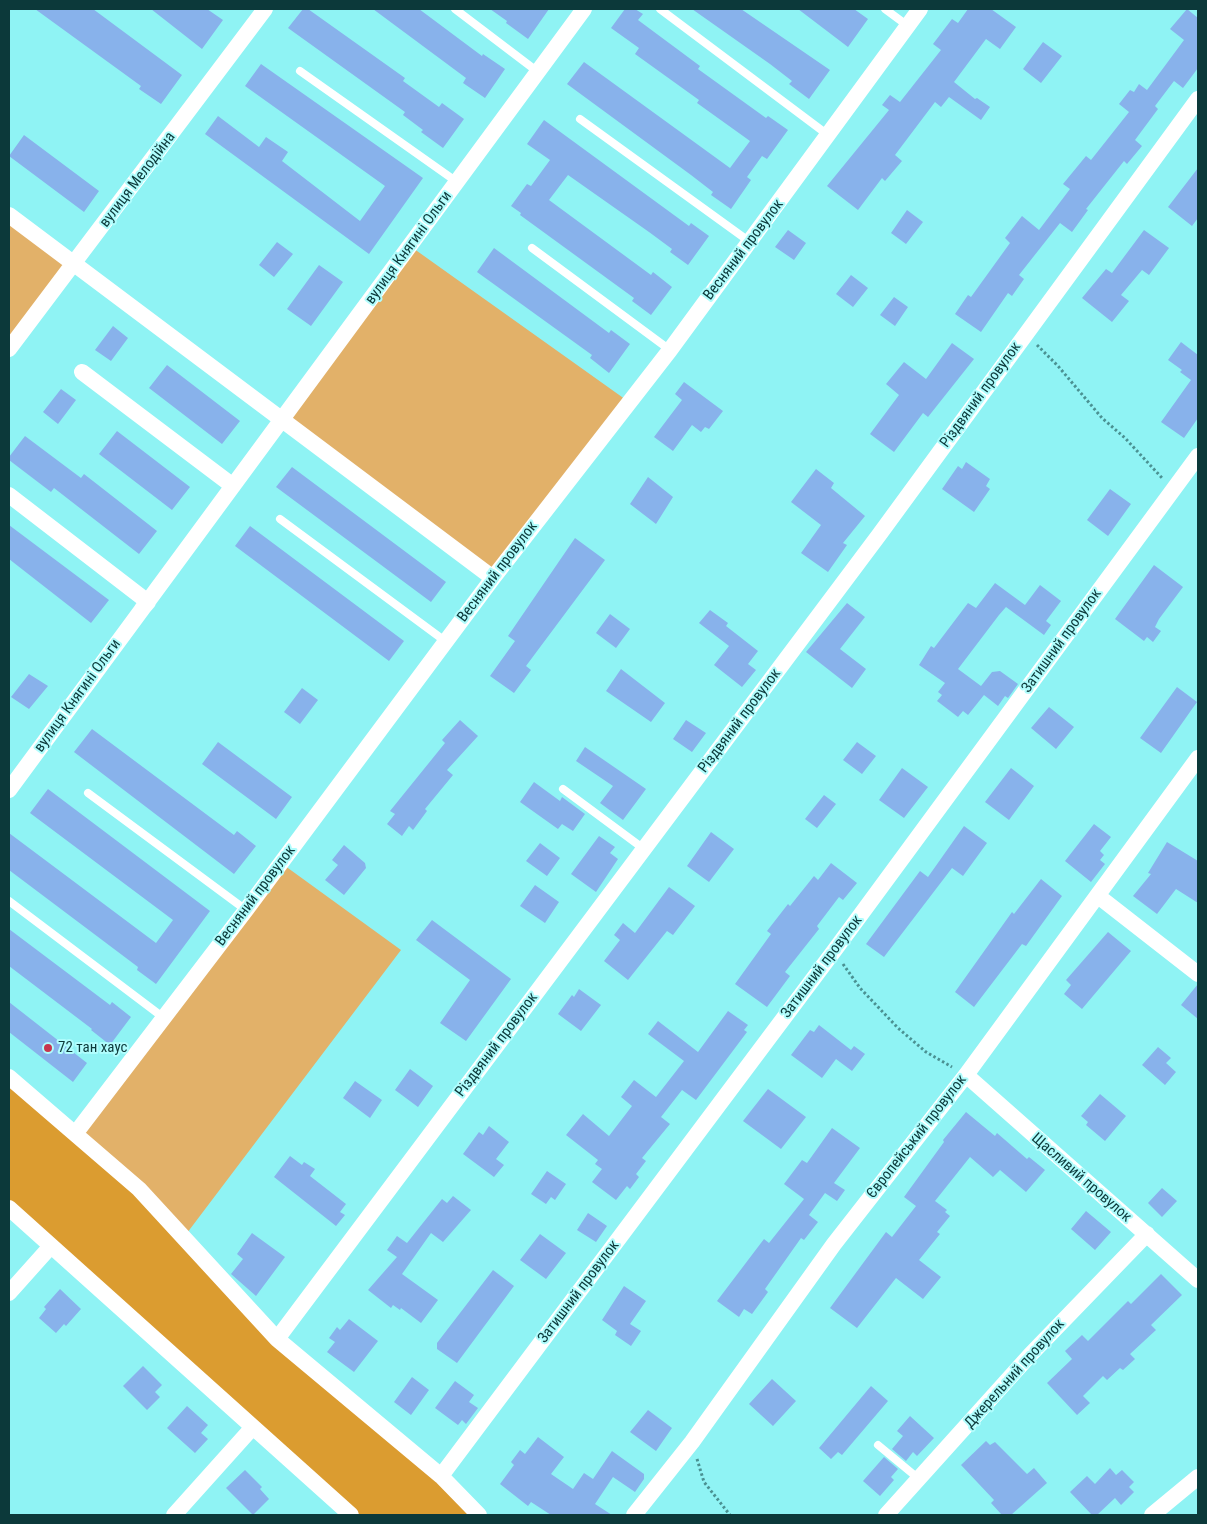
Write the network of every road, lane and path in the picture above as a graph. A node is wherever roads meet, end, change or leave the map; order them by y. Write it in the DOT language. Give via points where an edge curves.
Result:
graph roads {
  1 [pos="265,9"];
  2 [pos="455,9"];
  3 [pos="584,9"];
  4 [pos="660,9"];
  5 [pos="885,9"];
  6 [pos="920,9"];
  7 [pos="908,26"];
  8 [pos="300,71"];
  9 [pos="538,72"];
  10 [pos="1198,99"];
  11 [pos="580,119"];
  12 [pos="828,136"];
  13 [pos="457,182"];
  14 [pos="9,216"];
  15 [pos="750,242"];
  16 [pos="532,248"];
  17 [pos="73,265"];
  18 [pos="1026,334"];
  19 [pos="9,349"];
  20 [pos="670,350"];
  21 [pos="82,372"];
  22 [pos="282,420"];
  23 [pos="1198,456"];
  24 [pos="233,486"];
  25 [pos="1174,489"];
  26 [pos="9,495"];
  27 [pos="280,519"];
  28 [pos="493,578"];
  29 [pos="148,602"];
  30 [pos="445,641"];
  31 [pos="1198,758"];
  32 [pos="563,789"];
  33 [pos="9,790"];
  34 [pos="88,793"];
  35 [pos="644,849"];
  36 [pos="1098,896"];
  37 [pos="9,901"];
  38 [pos="246,910"];
  39 [pos="834,952"];
  40 [pos="1198,974"];
  41 [pos="164,1018"];
  42 [pos="966,1076"];
  43 [pos="9,1077"];
  44 [pos="75,1134"];
  45 [pos="9,1208"];
  46 [pos="1146,1234"];
  47 [pos="51,1246"];
  48 [pos="1198,1280"];
  49 [pos="9,1293"];
  50 [pos="277,1339"];
  51 [pos="253,1427"];
  52 [pos="692,1442"];
  53 [pos="878,1445"];
  54 [pos="441,1476"];
  55 [pos="1198,1476"];
  56 [pos="919,1480"];
  57 [pos="174,1515"];
  58 [pos="351,1515"];
  59 [pos="479,1515"];
  60 [pos="634,1515"];
  61 [pos="730,1515"];
  62 [pos="886,1515"];
  63 [pos="1152,1515"];
  1 -- 17 [label="street, вулиця Мелодійна"];
  2 -- 9 [label="lane"];
  3 -- 9 [label="street, вулиця Княгині Ольги"];
  4 -- 12 [label="lane"];
  5 -- 7 [label="lane"];
  6 -- 7 [label="street, Весняний провулок"];
  7 -- 12 [label="street, Весняний провулок"];
  8 -- 13 [label="lane"];
  9 -- 13 [label="street, вулиця Княгині Ольги"];
  10 -- 18 [label="street, Різдвяний провулок"];
  11 -- 15 [label="lane"];
  12 -- 15 [label="street, Весняний провулок"];
  13 -- 22 [label="street, вулиця Княгині Ольги"];
  14 -- 17 [label="street"];
  15 -- 20 [label="street, Весняний провулок"];
  16 -- 20 [label="lane"];
  17 -- 19 [label="street, вулиця Мелодійна"];
  17 -- 22 [label="street"];
  18 -- 25 [label="path" via="1102,418"];
  18 -- 35 [label="street, Різдвяний провулок"];
  20 -- 28 [label="street, Весняний провулок"];
  21 -- 24 [label="street"];
  22 -- 24 [label="street, вулиця Княгині Ольги"];
  22 -- 28 [label="street"];
  23 -- 25 [label="street, Затишний провулок"];
  24 -- 29 [label="street, вулиця Княгині Ольги"];
  25 -- 39 [label="street, Затишний провулок"];
  26 -- 29 [label="street"];
  27 -- 30 [label="lane"];
  28 -- 30 [label="street, Весняний провулок"];
  29 -- 33 [label="street, вулиця Княгині Ольги"];
  30 -- 38 [label="street, Весняний провулок"];
  31 -- 36 [label="street, Європейський провулок"];
  32 -- 35 [label="lane"];
  34 -- 38 [label="lane"];
  35 -- 50 [label="street, Різдвяний провулок"];
  36 -- 40 [label="street"];
  36 -- 42 [label="street, Європейський провулок"];
  37 -- 41 [label="lane"];
  38 -- 41 [label="street, Весняний провулок"];
  39 -- 42 [label="path" via="860,988 898,1028 926,1052"];
  39 -- 54 [label="street, Затишний провулок"];
  41 -- 44 [label="street, Весняний провулок"];
  42 -- 46 [label="street, Щасливий провулок"];
  42 -- 52 [label="street, Європейський провулок" via="834,1244"];
  43 -- 44 [label="street"];
  44 -- 50 [label="street" via="139,1189"];
  45 -- 47 [label="street"];
  46 -- 48 [label="street, Щасливий провулок"];
  46 -- 56 [label="street, Джерельний провулок" via="1030,1355"];
  47 -- 49 [label="street"];
  47 -- 51 [label="street"];
  50 -- 54 [label="street"];
  51 -- 57 [label="street"];
  51 -- 58 [label="street"];
  52 -- 60 [label="street, Європейський провулок"];
  52 -- 61 [label="path" via="704,1482"];
  53 -- 56 [label="lane"];
  54 -- 59 [label="street"];
  55 -- 63 [label="street"];
  56 -- 62 [label="street, Джерельний провулок"];
}
